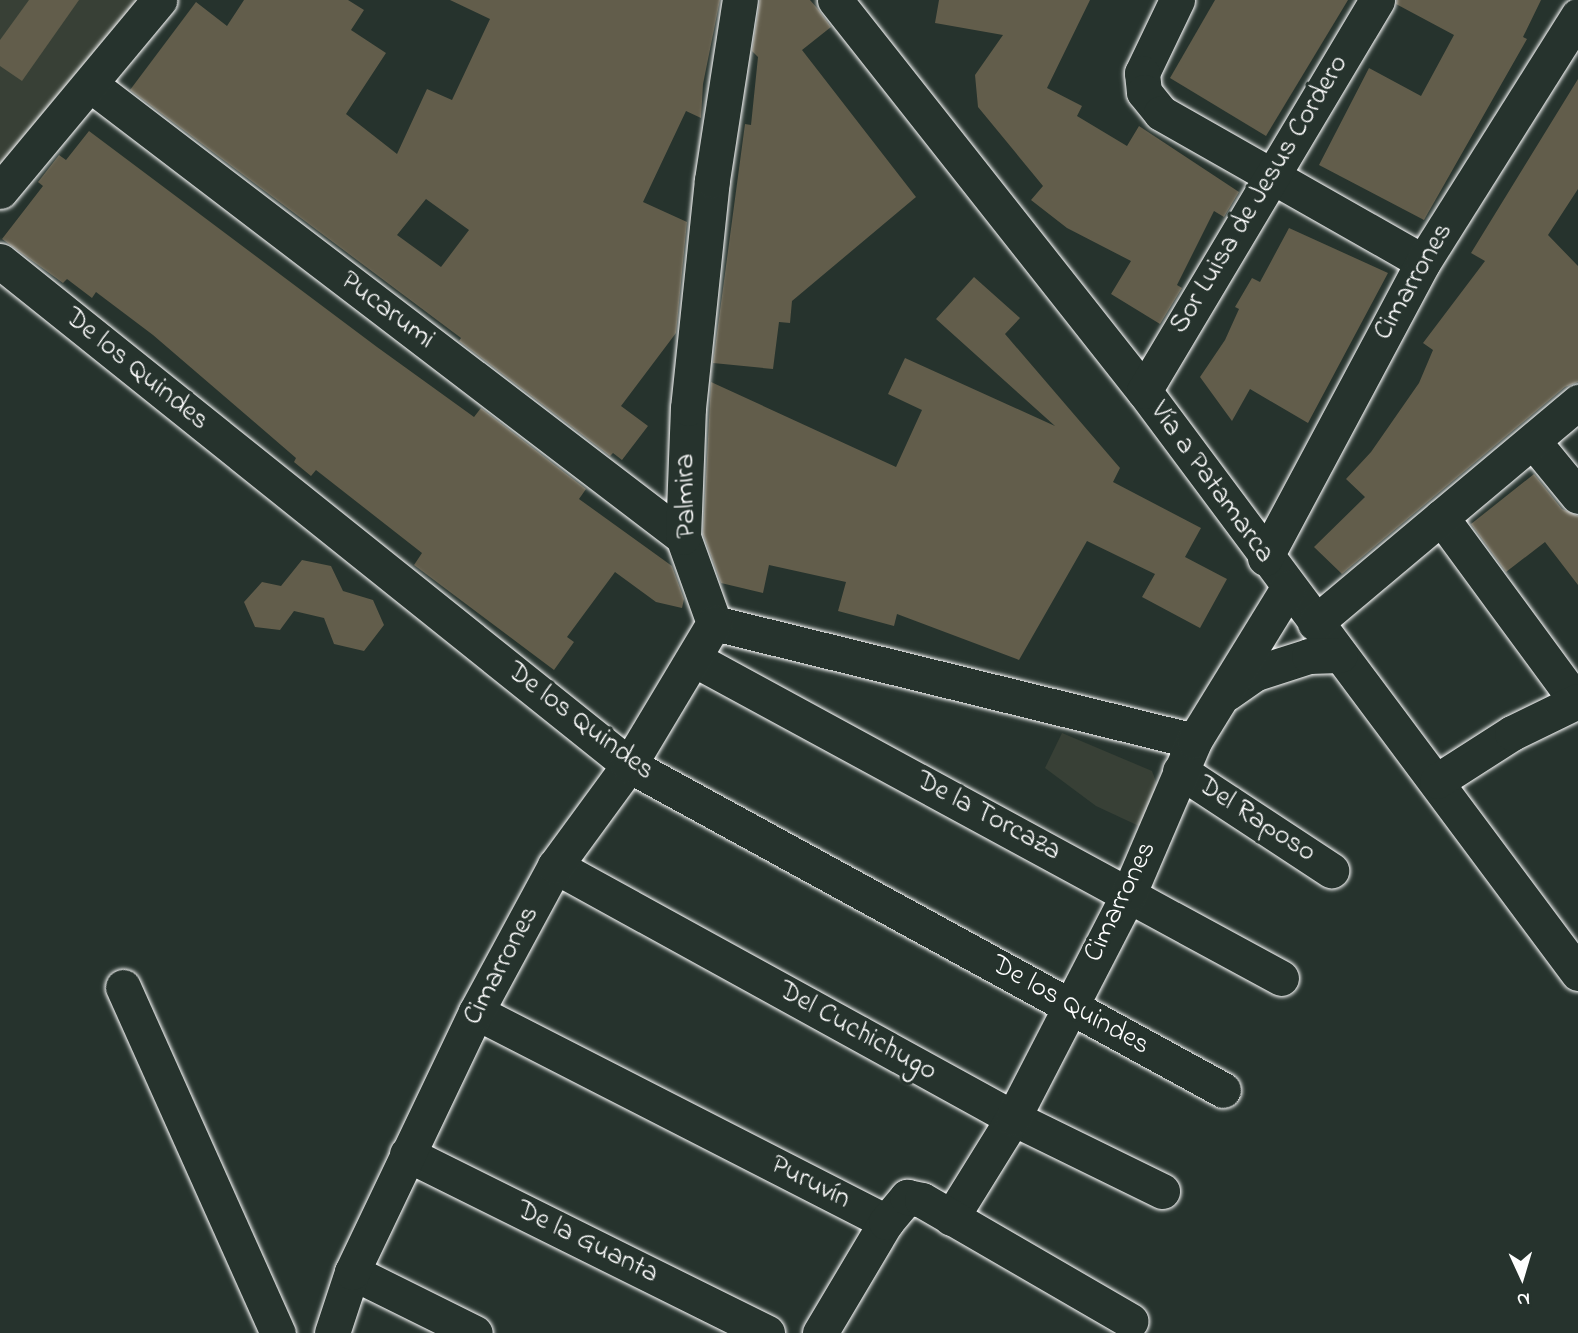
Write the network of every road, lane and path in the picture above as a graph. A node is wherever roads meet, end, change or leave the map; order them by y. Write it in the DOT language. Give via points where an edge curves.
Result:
graph roads {
  1 [pos="159,0"];
  2 [pos="740,0"];
  3 [pos="835,0"];
  4 [pos="1177,0"];
  5 [pos="1377,0"];
  6 [pos="1578,16"];
  7 [pos="91,85"];
  8 [pos="1272,173"];
  9 [pos="0,191"];
  10 [pos="0,261"];
  11 [pos="1423,262"];
  12 [pos="1144,391"];
  13 [pos="1578,402"];
  14 [pos="1533,441"];
  15 [pos="1578,496"];
  16 [pos="1441,517"];
  17 [pos="683,537"];
  18 [pos="1265,558"];
  19 [pos="1288,589"];
  20 [pos="715,623"];
  21 [pos="1315,623"];
  22 [pos="1340,654"];
  23 [pos="694,659"];
  24 [pos="1224,695"];
  25 [pos="1577,701"];
  26 [pos="1187,756"];
  27 [pos="629,765"];
  28 [pos="1437,781"];
  29 [pos="555,866"];
  30 [pos="1331,870"];
  31 [pos="1129,893"];
  32 [pos="1578,973"];
  33 [pos="1281,978"];
  34 [pos="123,987"];
  35 [pos="1070,1006"];
  36 [pos="476,1012"];
  37 [pos="1223,1090"];
  38 [pos="1013,1118"];
  39 [pos="407,1154"];
  40 [pos="1162,1191"];
  41 [pos="951,1218"];
  42 [pos="886,1222"];
  43 [pos="352,1272"];
  44 [pos="1131,1321"];
  45 [pos="278,1333"];
  46 [pos="332,1333"];
  47 [pos="475,1333"];
  48 [pos="767,1333"];
  49 [pos="820,1333"];
  1 -- 7 [label="street"];
  2 -- 17 [label="street, Palmira" via="712,180 694,355"];
  3 -- 12 [label="street, Vía a Patamarca"];
  4 -- 8 [label="street" via="1142,73 1144,92 1161,113"];
  5 -- 8 [label="street, Sor Luisa de Jesus Cordero"];
  6 -- 11 [label="street, Cimarrones"];
  7 -- 9 [label="street"];
  7 -- 17 [label="street, Pucarumi"];
  8 -- 11 [label="street"];
  8 -- 12 [label="street, Sor Luisa de Jesus Cordero"];
  10 -- 27 [label="street, De los Quindes"];
  11 -- 18 [label="street, Cimarrones"];
  12 -- 18 [label="street, Vía a Patamarca"];
  13 -- 14 [label="street"];
  14 -- 15 [label="street"];
  14 -- 16 [label="street"];
  16 -- 21 [label="street"];
  16 -- 25 [label="street"];
  17 -- 20 [label="street, Palmira"];
  18 -- 19 [label="street, Vía a Patamarca"];
  19 -- 21 [label="street, Vía a Patamarca"];
  19 -- 24 [label="street, Cimarrones"];
  20 -- 23 [label="street, Cimarrones"];
  20 -- 26 [label="street"];
  21 -- 22 [label="street, Vía a Patamarca"];
  22 -- 24 [label="street, Cimarrones" via="1310,656 1256,673"];
  22 -- 28 [label="street, Vía a Patamarca"];
  23 -- 27 [label="street, Cimarrones"];
  23 -- 31 [label="street, De la Torcaza"];
  24 -- 26 [label="street, Cimarrones"];
  25 -- 28 [label="street" via="1512,733"];
  26 -- 30 [label="street, Del Raposo"];
  26 -- 31 [label="street, Cimarrones"];
  27 -- 29 [label="street, Cimarrones"];
  27 -- 35 [label="street, De los Quindes"];
  28 -- 32 [label="street, Vía a Patamarca"];
  29 -- 36 [label="street, Cimarrones"];
  29 -- 38 [label="street, Del Cuchichugo"];
  31 -- 33 [label="street, De la Torcaza"];
  31 -- 35 [label="street, Cimarrones"];
  34 -- 45 [label="street"];
  35 -- 37 [label="street, De los Quindes"];
  35 -- 38 [label="street, Cimarrones"];
  36 -- 39 [label="street, Cimarrones"];
  36 -- 42 [label="street, Puruvín"];
  38 -- 40 [label="street, Del Cuchichugo"];
  38 -- 41 [label="street, Cimarrones"];
  39 -- 43 [label="street, Cimarrones"];
  39 -- 48 [label="street, De la Guanta"];
  41 -- 42 [label="street" via="907,1197"];
  41 -- 44 [label="street"];
  42 -- 49 [label="street"];
  43 -- 46 [label="street, Cimarrones"];
  43 -- 47 [label="street"];
}
